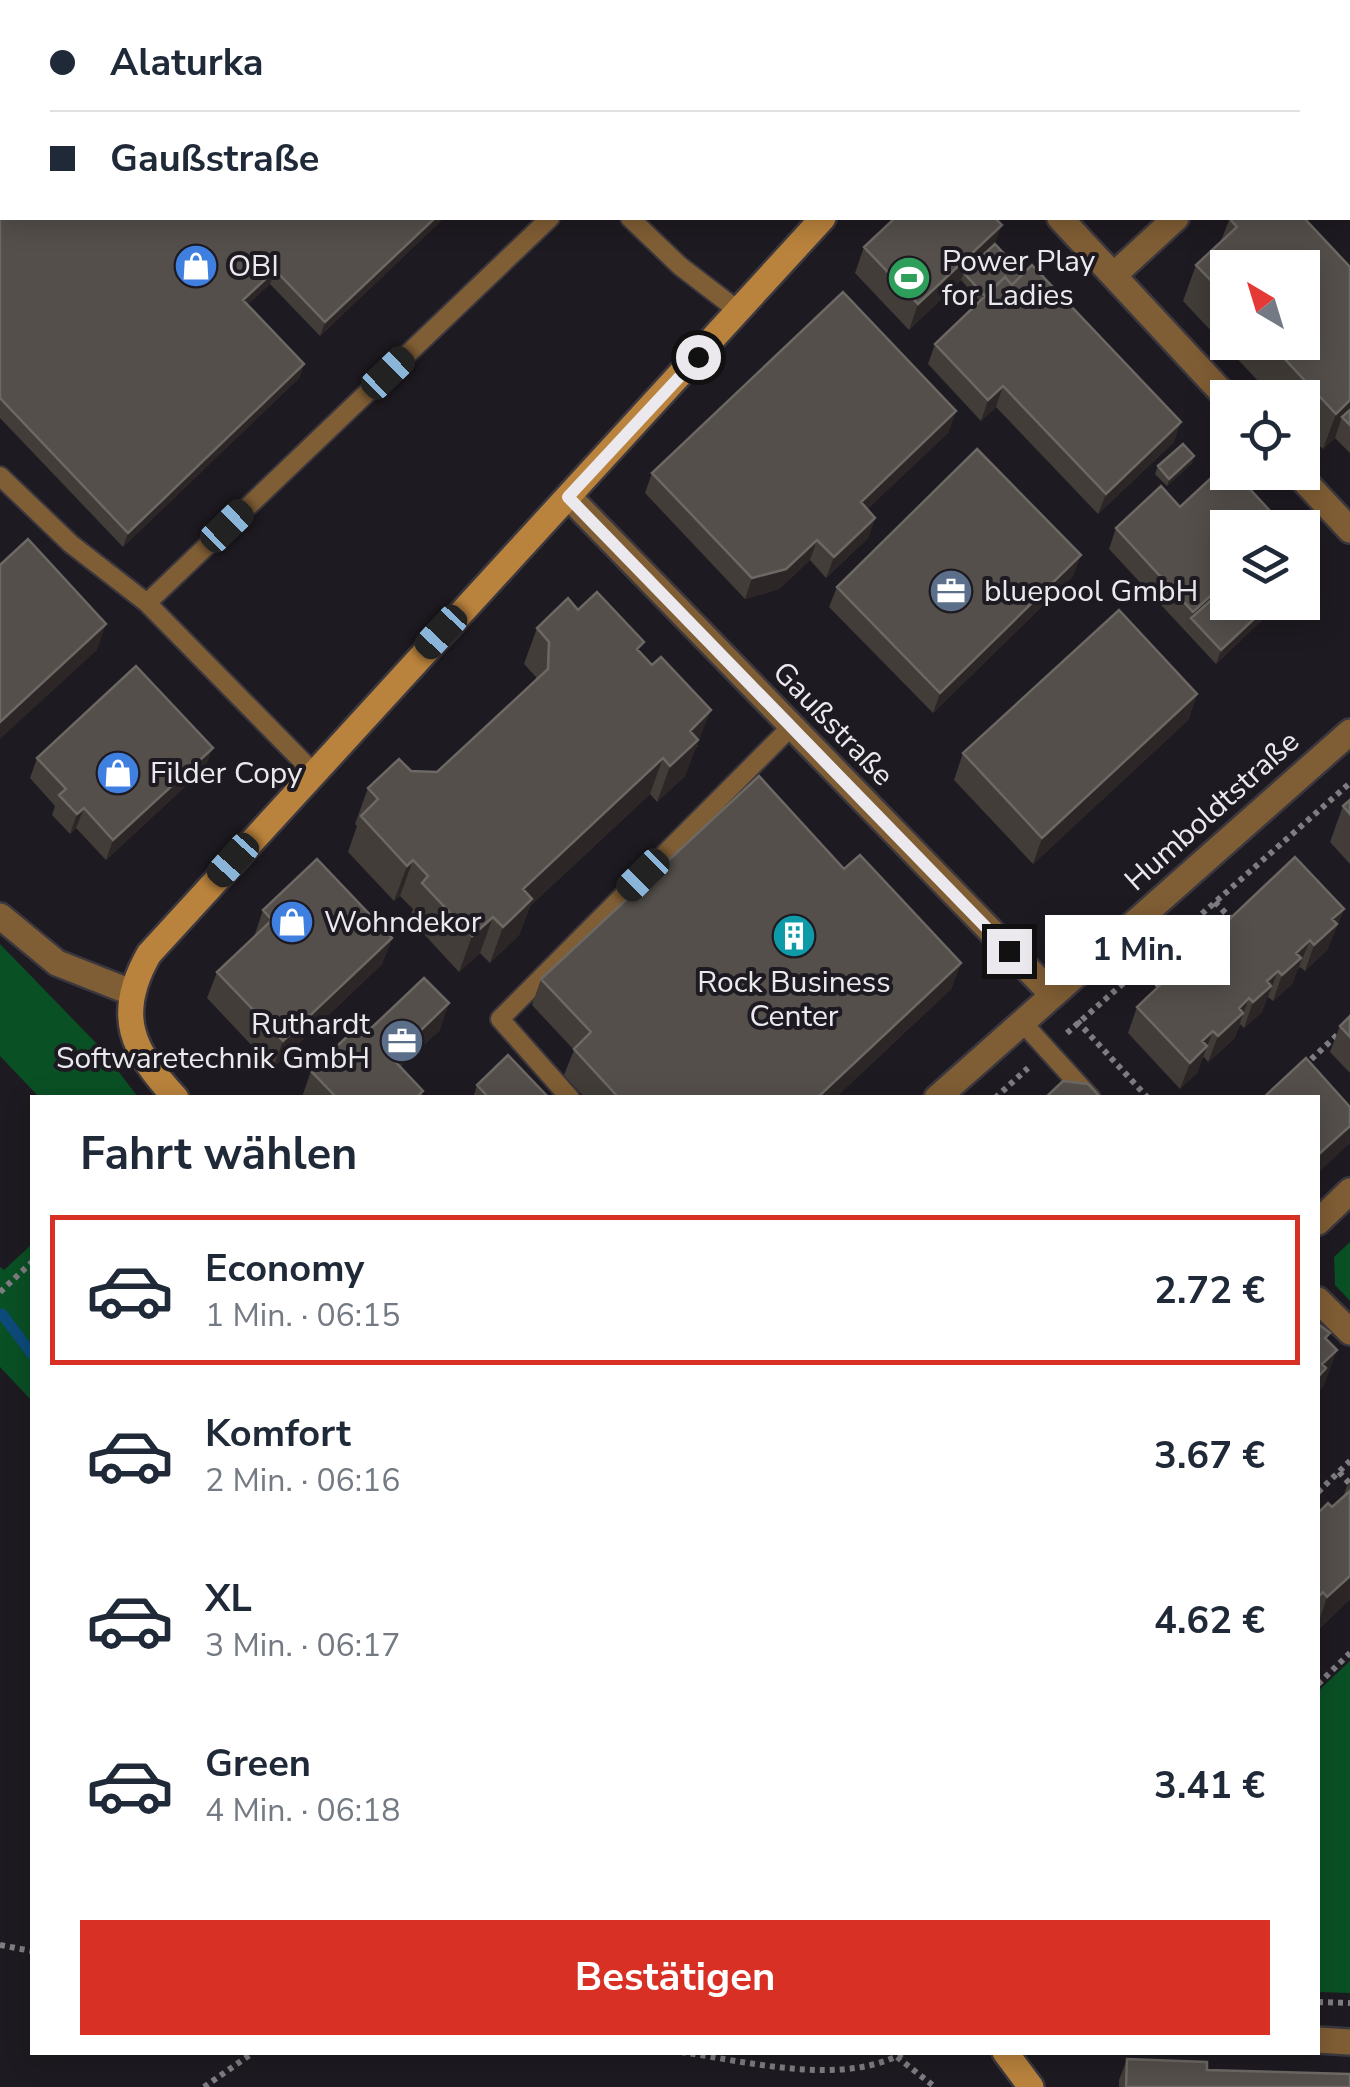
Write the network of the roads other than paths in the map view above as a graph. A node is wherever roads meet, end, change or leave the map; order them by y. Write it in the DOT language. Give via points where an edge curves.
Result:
graph roads {
  1 [pos="548,220"];
  2 [pos="632,220"];
  3 [pos="820,220"];
  4 [pos="1062,220"];
  5 [pos="1174,220"];
  6 [pos="1114,275"];
  7 [pos="740,312"];
  8 [pos="1211,380"];
  9 [pos="0,476"];
  10 [pos="1313,490"];
  11 [pos="568,497"];
  12 [pos="1350,530"];
  13 [pos="146,603"];
  14 [pos="791,726"];
  15 [pos="1350,732"];
  16 [pos="312,772"];
  17 [pos="0,916"];
  18 [pos="133,993"];
  19 [pos="1053,995"];
  20 [pos="1022,1022"];
  21 [pos="174,1095"];
  22 [pos="567,1095"];
  23 [pos="940,1095"];
  24 [pos="1088,1095"];
  25 [pos="1350,1191"];
  26 [pos="1320,1220"];
  27 [pos="1320,1302"];
  28 [pos="1350,1332"];
  29 [pos="1320,2040"];
  30 [pos="1350,2042"];
  31 [pos="1011,2055"];
  32 [pos="1031,2087"];
  1 -- 13 [label="lane"];
  2 -- 7 [label="lane"];
  3 -- 7 [label="main road"];
  4 -- 6 [label="street"];
  5 -- 6 [label="street"];
  6 -- 8 [label="street"];
  7 -- 11 [label="main road"];
  9 -- 13 [label="lane"];
  10 -- 12 [label="street"];
  11 -- 14 [label="street, Gaußstraße"];
  11 -- 16 [label="main road"];
  13 -- 16 [label="lane"];
  14 -- 19 [label="street, Gaußstraße"];
  14 -- 22 [label="lane" via="500,1019"];
  15 -- 19 [label="street, Humboldtstraße"];
  16 -- 18 [label="main road" via="149,954"];
  17 -- 18 [label="street" via="57,963"];
  18 -- 21 [label="main road" via="129,1012 136,1046"];
  19 -- 20 [label="street, Humboldtstraße"];
  20 -- 23 [label="street, Humboldtstraße"];
  20 -- 24 [label="lane"];
  25 -- 26 [label="street"];
  27 -- 28 [label="street"];
  29 -- 30 [label="street"];
  31 -- 32 [label="main road"];
}
